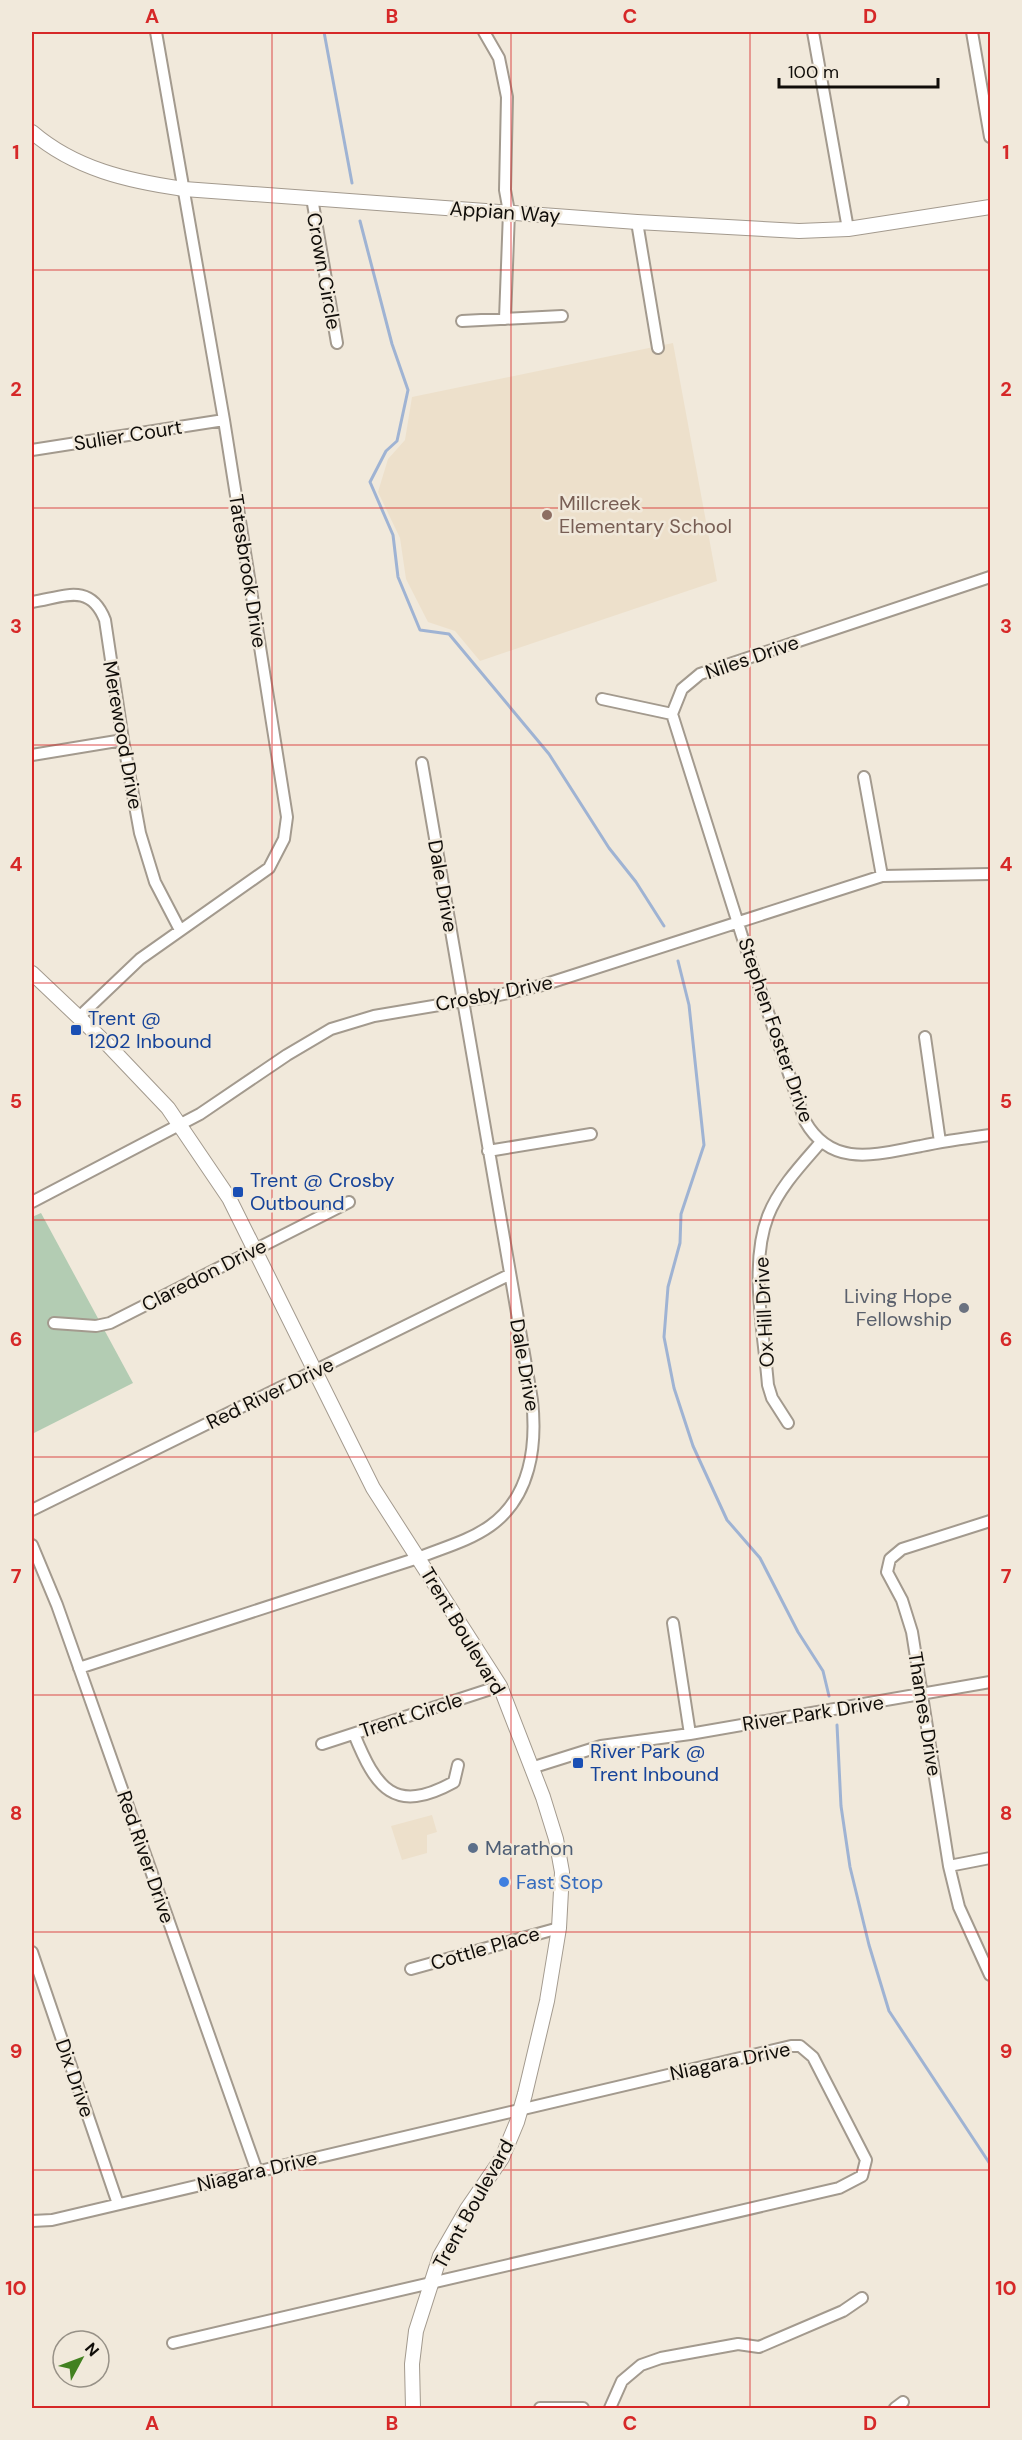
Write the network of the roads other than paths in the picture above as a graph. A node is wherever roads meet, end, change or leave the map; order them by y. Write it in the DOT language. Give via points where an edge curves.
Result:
graph roads {
  1 [pos="156,32"];
  2 [pos="484,32"];
  3 [pos="813,32"];
  4 [pos="972,32"];
  5 [pos="32,132"];
  6 [pos="990,137"];
  7 [pos="184,189"];
  8 [pos="312,198"];
  9 [pos="990,207"];
  10 [pos="509,212"];
  11 [pos="637,222"];
  12 [pos="848,230"];
  13 [pos="562,316"];
  14 [pos="506,319"];
  15 [pos="462,321"];
  16 [pos="337,343"];
  17 [pos="658,348"];
  18 [pos="224,420"];
  19 [pos="32,450"];
  20 [pos="990,577"];
  21 [pos="32,602"];
  22 [pos="602,699"];
  23 [pos="672,714"];
  24 [pos="123,740"];
  25 [pos="32,755"];
  26 [pos="422,763"];
  27 [pos="864,777"];
  28 [pos="990,874"];
  29 [pos="882,876"];
  30 [pos="738,921"];
  31 [pos="180,930"];
  32 [pos="32,973"];
  33 [pos="462,1000"];
  34 [pos="79,1017"];
  35 [pos="925,1037"];
  36 [pos="181,1124"];
  37 [pos="591,1134"];
  38 [pos="990,1135"];
  39 [pos="820,1142"];
  40 [pos="940,1142"];
  41 [pos="488,1151"];
  42 [pos="32,1202"];
  43 [pos="349,1202"];
  44 [pos="253,1250"];
  45 [pos="509,1275"];
  46 [pos="54,1323"];
  47 [pos="314,1371"];
  48 [pos="788,1423"];
  49 [pos="32,1510"];
  50 [pos="990,1521"];
  51 [pos="32,1545"];
  52 [pos="418,1558"];
  53 [pos="673,1623"];
  54 [pos="79,1668"];
  55 [pos="990,1682"];
  56 [pos="500,1686"];
  57 [pos="922,1696"];
  58 [pos="354,1734"];
  59 [pos="690,1734"];
  60 [pos="322,1744"];
  61 [pos="458,1766"];
  62 [pos="531,1768"];
  63 [pos="990,1858"];
  64 [pos="949,1866"];
  65 [pos="559,1928"];
  66 [pos="32,1953"];
  67 [pos="411,1969"];
  68 [pos="990,1975"];
  69 [pos="521,2108"];
  70 [pos="257,2171"];
  71 [pos="118,2204"];
  72 [pos="32,2221"];
  73 [pos="429,2285"];
  74 [pos="862,2298"];
  75 [pos="173,2343"];
  76 [pos="413,2409"];
  77 [pos="540,2409"];
  78 [pos="583,2409"];
  79 [pos="610,2409"];
  1 -- 7 [label="street, Tatesbrook Drive"];
  2 -- 10 [label="street" via="499,58 507,97 505,190"];
  3 -- 12 [label="street"];
  4 -- 6 [label="street"];
  5 -- 7 [label="street, Appian Way" via="54,149 94,169 138,183"];
  7 -- 8 [label="street, Appian Way"];
  7 -- 18 [label="street, Tatesbrook Drive"];
  8 -- 10 [label="street, Appian Way"];
  8 -- 16 [label="street, Crown Circle"];
  9 -- 12 [label="street, Appian Way"];
  10 -- 11 [label="street, Appian Way"];
  10 -- 14 [label="street"];
  11 -- 12 [label="street, Appian Way"];
  11 -- 17 [label="street"];
  13 -- 14 [label="street"];
  14 -- 15 [label="street"];
  18 -- 19 [label="street, Sulier Court"];
  18 -- 31 [label="street, Tatesbrook Drive" via="287,817 284,839 269,868"];
  20 -- 23 [label="street, Niles Drive" via="700,674 682,689"];
  21 -- 24 [label="street, Merewood Drive" via="79,594 89,596 100,608"];
  22 -- 23 [label="street"];
  23 -- 30 [label="street"];
  24 -- 25 [label="street"];
  24 -- 31 [label="street, Merewood Drive" via="148,861"];
  26 -- 33 [label="street, Dale Drive"];
  27 -- 29 [label="street"];
  28 -- 29 [label="street, Crosby Drive"];
  29 -- 30 [label="street, Crosby Drive"];
  30 -- 33 [label="street, Crosby Drive" via="543,985"];
  30 -- 39 [label="street, Stephen Foster Drive" via="805,1121"];
  31 -- 34 [label="street, Tatesbrook Drive" via="140,959"];
  32 -- 34 [label="street, Trent Boulevard"];
  33 -- 36 [label="street, Crosby Drive" via="374,1016 331,1029"];
  33 -- 41 [label="street, Dale Drive"];
  34 -- 36 [label="street, Trent Boulevard"];
  35 -- 40 [label="street"];
  36 -- 42 [label="street, Crosby Drive"];
  36 -- 44 [label="street, Trent Boulevard" via="229,1198"];
  37 -- 41 [label="street"];
  38 -- 40 [label="street, Stephen Foster Drive"];
  39 -- 40 [label="street, Stephen Foster Drive" via="850,1154 864,1155"];
  39 -- 48 [label="street, Ox Hill Drive" via="774,1204 759,1256 768,1384"];
  41 -- 45 [label="street, Dale Drive"];
  43 -- 44 [label="street, Claredon Drive"];
  44 -- 46 [label="street, Claredon Drive" via="110,1323"];
  44 -- 47 [label="street, Trent Boulevard"];
  45 -- 47 [label="street, Red River Drive"];
  45 -- 52 [label="street, Dale Drive" via="532,1400 534,1435 530,1466 517,1496 492,1525"];
  47 -- 49 [label="street, Red River Drive"];
  47 -- 52 [label="street, Trent Boulevard" via="373,1488"];
  50 -- 57 [label="street, Thames Drive" via="902,1549 890,1559 887,1572 908,1615"];
  51 -- 54 [label="street, Red River Drive"];
  52 -- 54 [label="street, Dale Drive"];
  52 -- 56 [label="street, Trent Boulevard"];
  53 -- 59 [label="street"];
  54 -- 70 [label="street, Red River Drive"];
  55 -- 57 [label="street, River Park Drive"];
  56 -- 58 [label="street, Trent Circle"];
  56 -- 62 [label="street, Trent Boulevard"];
  57 -- 59 [label="street, River Park Drive"];
  57 -- 64 [label="street, Thames Drive"];
  58 -- 60 [label="street, Trent Circle"];
  58 -- 61 [label="street" via="368,1768 395,1794 409,1798 444,1787 454,1782"];
  59 -- 62 [label="street, River Park Drive" via="601,1746"];
  62 -- 65 [label="street, Trent Boulevard" via="543,1797 562,1872"];
  63 -- 64 [label="street"];
  64 -- 68 [label="street, Thames Drive" via="959,1907"];
  65 -- 67 [label="street, Cottle Place"];
  65 -- 69 [label="street, Trent Boulevard" via="547,2001"];
  66 -- 71 [label="street, Dix Drive"];
  69 -- 70 [label="street, Niagara Drive"];
  69 -- 73 [label="street, Trent Boulevard" via="502,2158 453,2232"];
  69 -- 73 [label="street, Niagara Drive" via="775,2048 800,2046 819,2067 863,2150 866,2169 854,2182 839,2188"];
  70 -- 71 [label="street, Niagara Drive"];
  71 -- 72 [label="street, Niagara Drive"];
  73 -- 75 [label="street, Niagara Drive"];
  73 -- 76 [label="street, Trent Boulevard" via="416,2331"];
  74 -- 79 [label="street" via="843,2311 759,2346 738,2344 641,2365 622,2381"];
  77 -- 78 [label="street"];
}
